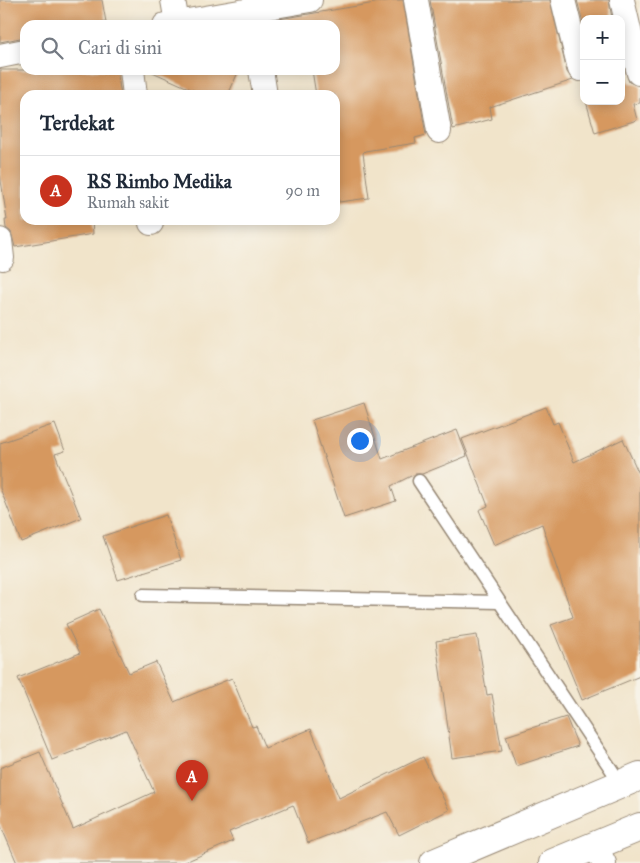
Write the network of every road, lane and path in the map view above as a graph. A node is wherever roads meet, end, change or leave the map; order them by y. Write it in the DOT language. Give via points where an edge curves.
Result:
graph roads {
  1 [pos="310,0"];
  2 [pos="416,0"];
  3 [pos="563,0"];
  4 [pos="622,0"];
  5 [pos="172,16"];
  6 [pos="252,18"];
  7 [pos="20,52"];
  8 [pos="0,56"];
  9 [pos="580,69"];
  10 [pos="639,73"];
  11 [pos="133,75"];
  12 [pos="262,75"];
  13 [pos="134,90"];
  14 [pos="264,90"];
  15 [pos="439,131"];
  16 [pos="419,481"];
  17 [pos="143,595"];
  18 [pos="499,602"];
  19 [pos="631,780"];
  20 [pos="640,827"];
  21 [pos="599,854"];
  22 [pos="434,863"];
  23 [pos="554,863"];
  1 -- 6 [label="street"];
  2 -- 15 [label="street"];
  3 -- 9 [label="street"];
  4 -- 10 [label="street"];
  5 -- 6 [label="street"];
  7 -- 8 [label="street"];
  11 -- 13 [label="street"];
  12 -- 14 [label="street"];
  16 -- 18 [label="lane"];
  17 -- 18 [label="lane"];
  18 -- 19 [label="lane"];
  19 -- 22 [label="main road"];
  20 -- 21 [label="main road"];
  21 -- 23 [label="main road"];
}
